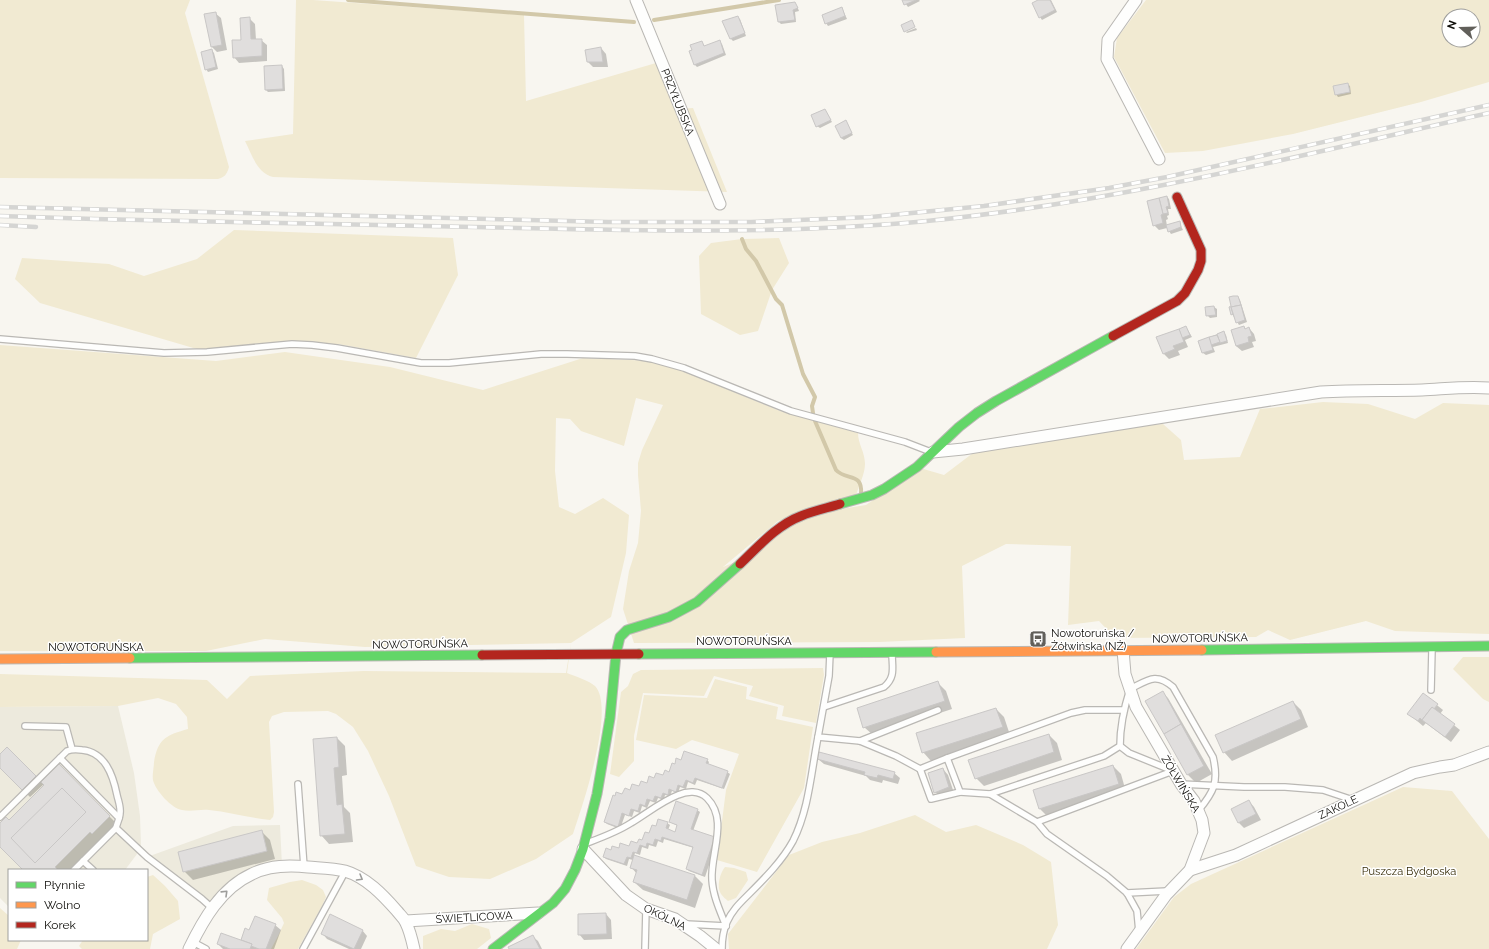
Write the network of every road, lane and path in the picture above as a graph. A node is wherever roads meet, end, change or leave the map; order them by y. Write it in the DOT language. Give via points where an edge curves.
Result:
graph roads {
  1 [pos="636,0"];
  2 [pos="1136,0"];
  3 [pos="1159,159"];
  4 [pos="1177,198"];
  5 [pos="720,204"];
  6 [pos="0,339"];
  7 [pos="1489,388"];
  8 [pos="934,452"];
  9 [pos="1489,646"];
  10 [pos="1432,647"];
  11 [pos="1123,650"];
  12 [pos="892,652"];
  13 [pos="830,653"];
  14 [pos="616,654"];
  15 [pos="0,659"];
  16 [pos="1130,689"];
  17 [pos="1431,690"];
  18 [pos="824,707"];
  19 [pos="938,710"];
  20 [pos="1123,710"];
  21 [pos="25,726"];
  22 [pos="818,738"];
  23 [pos="860,741"];
  24 [pos="1120,746"];
  25 [pos="72,749"];
  26 [pos="1489,752"];
  27 [pos="60,758"];
  28 [pos="947,758"];
  29 [pos="920,769"];
  30 [pos="1173,771"];
  31 [pos="298,784"];
  32 [pos="1181,784"];
  33 [pos="1214,786"];
  34 [pos="960,792"];
  35 [pos="990,794"];
  36 [pos="1354,800"];
  37 [pos="1198,811"];
  38 [pos="0,817"];
  39 [pos="119,818"];
  40 [pos="1037,822"];
  41 [pos="116,828"];
  42 [pos="583,846"];
  43 [pos="83,861"];
  44 [pos="304,867"];
  45 [pos="75,869"];
  46 [pos="92,869"];
  47 [pos="1190,870"];
  48 [pos="346,872"];
  49 [pos="1170,891"];
  50 [pos="1127,893"];
  51 [pos="212,908"];
  52 [pos="646,909"];
  53 [pos="538,914"];
  54 [pos="406,921"];
  55 [pos="683,924"];
  56 [pos="726,926"];
  57 [pos="1139,932"];
  58 [pos="191,945"];
  59 [pos="206,949"];
  60 [pos="303,949"];
  61 [pos="414,949"];
  62 [pos="493,949"];
  63 [pos="645,949"];
  64 [pos="716,949"];
  65 [pos="722,949"];
  66 [pos="1127,949"];
  1 -- 5 [label="street, PRZYŁUBSKA"];
  2 -- 3 [label="street" via="1108,40 1107,59"];
  4 -- 8 [label="main road" via="1201,250 1198,270 1185,294 1177,301 996,401 977,413"];
  6 -- 8 [label="lane" via="164,353 207,352 292,344 312,345 421,363 449,363 541,354 635,356 684,368 791,411"];
  7 -- 8 [label="street" via="1321,392"];
  8 -- 14 [label="main road" via="917,467 872,495 800,516 783,526 697,602 669,617 627,630 620,637"];
  9 -- 10 [label="main road, NOWOTORUŃSKA"];
  10 -- 11 [label="main road, NOWOTORUŃSKA"];
  10 -- 17 [label="lane"];
  11 -- 12 [label="main road, NOWOTORUŃSKA"];
  11 -- 16 [label="street, ŻÓŁWIŃSKA" via="1125,674"];
  12 -- 13 [label="main road, NOWOTORUŃSKA"];
  12 -- 18 [label="lane" via="891,682 884,687"];
  13 -- 14 [label="main road, NOWOTORUŃSKA"];
  13 -- 18 [label="lane"];
  14 -- 15 [label="main road, NOWOTORUŃSKA"];
  14 -- 42 [label="main road" via="610,718 597,794"];
  16 -- 20 [label="lane"];
  16 -- 30 [label="street, ŻÓŁWIŃSKA" via="1136,707"];
  16 -- 33 [label="lane" via="1158,678 1173,687 1213,757 1216,770"];
  18 -- 22 [label="lane"];
  19 -- 23 [label="lane"];
  20 -- 24 [label="lane"];
  20 -- 28 [label="lane" via="1085,710 1071,713"];
  21 -- 25 [label="lane" via="66,727"];
  22 -- 23 [label="lane"];
  22 -- 56 [label="lane" via="809,797 792,842 762,880 734,909"];
  23 -- 29 [label="lane"];
  24 -- 30 [label="lane" via="1129,753"];
  24 -- 35 [label="lane" via="1104,756"];
  25 -- 27 [label="lane"];
  25 -- 39 [label="lane" via="88,750 96,754 109,769 114,781"];
  26 -- 36 [label="street, ZAKOLE" via="1454,765 1413,773"];
  27 -- 38 [label="lane"];
  27 -- 39 [label="lane"];
  28 -- 29 [label="lane"];
  28 -- 34 [label="lane"];
  29 -- 34 [label="lane" via="931,799"];
  30 -- 32 [label="street, ŻÓŁWIŃSKA"];
  30 -- 40 [label="lane"];
  31 -- 44 [label="lane"];
  32 -- 33 [label="lane"];
  32 -- 37 [label="street, ŻÓŁWIŃSKA"];
  33 -- 36 [label="lane" via="1323,790"];
  33 -- 37 [label="lane" via="1211,796"];
  34 -- 35 [label="lane"];
  35 -- 40 [label="lane"];
  36 -- 47 [label="street, ZAKOLE" via="1236,855"];
  37 -- 47 [label="street, ŻÓŁWIŃSKA" via="1204,833"];
  39 -- 41 [label="lane"];
  40 -- 50 [label="lane" via="1047,834"];
  41 -- 43 [label="lane"];
  41 -- 51 [label="lane" via="147,857"];
  42 -- 52 [label="street, OKÓLNA" via="626,896"];
  42 -- 53 [label="main road" via="565,889 553,903"];
  42 -- 56 [label="lane" via="613,834 678,795 696,792 704,795 715,810 717,823 713,892"];
  43 -- 45 [label="lane"];
  43 -- 46 [label="lane"];
  44 -- 48 [label="street"];
  51 -- 44 [label="street, one-way" via="237,882 251,874 277,866"];
  47 -- 49 [label="street, ŻÓŁWIŃSKA"];
  48 -- 54 [label="street, one-way" via="371,885"];
  48 -- 60 [label="lane"];
  49 -- 50 [label="lane"];
  49 -- 57 [label="street, ŻÓŁWIŃSKA"];
  50 -- 57 [label="lane" via="1137,911"];
  51 -- 58 [label="street"];
  52 -- 55 [label="street, OKÓLNA"];
  52 -- 63 [label="lane"];
  53 -- 54 [label="street, ŚWIETLICOWA"];
  53 -- 62 [label="main road"];
  54 -- 61 [label="street"];
  55 -- 56 [label="lane"];
  55 -- 64 [label="street, OKÓLNA"];
  56 -- 65 [label="lane"];
  57 -- 66 [label="street, ŻÓŁWIŃSKA"];
  58 -- 59 [label="lane"];
}
